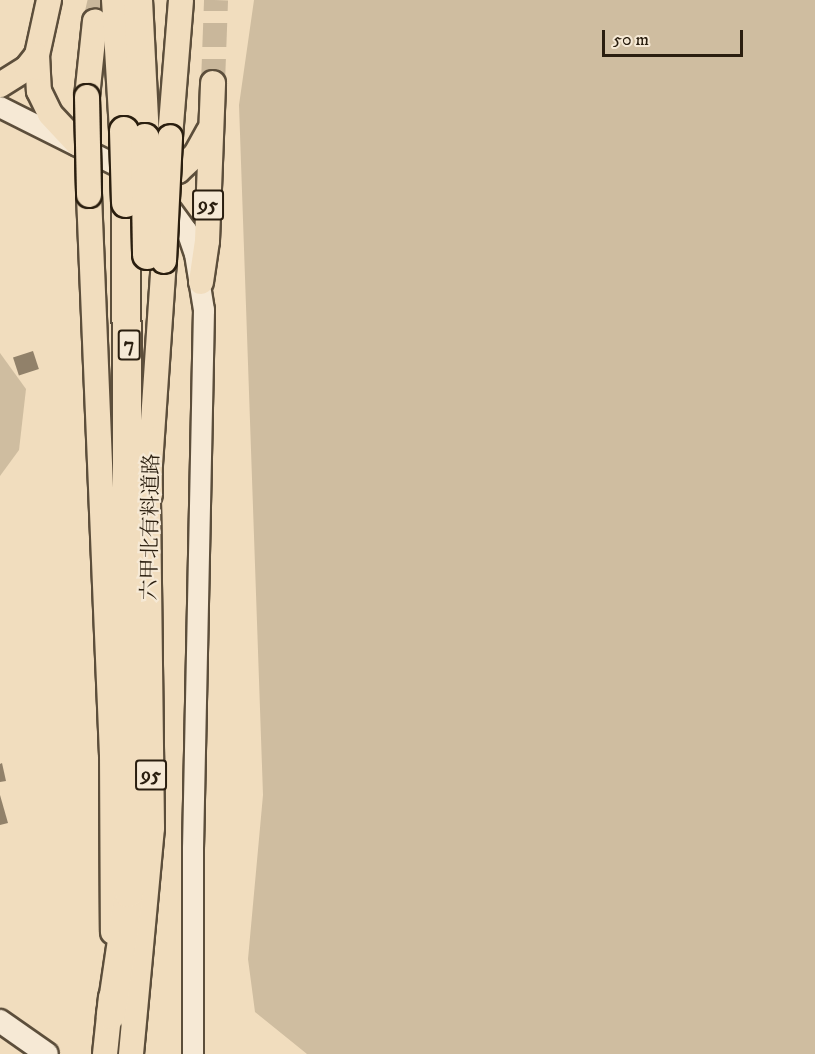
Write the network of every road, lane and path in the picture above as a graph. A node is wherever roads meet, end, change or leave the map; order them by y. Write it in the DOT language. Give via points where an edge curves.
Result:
graph roads {
  1 [pos="49,0"];
  2 [pos="116,0"];
  3 [pos="138,0"];
  4 [pos="181,0"];
  5 [pos="95,21"];
  6 [pos="37,55"];
  7 [pos="213,83"];
  8 [pos="0,85"];
  9 [pos="0,107"];
  10 [pos="210,129"];
  11 [pos="147,135"];
  12 [pos="77,143"];
  13 [pos="142,180"];
  14 [pos="201,282"];
  15 [pos="148,494"];
  16 [pos="111,1015"];
  17 [pos="0,1021"];
  18 [pos="47,1054"];
  19 [pos="105,1054"];
  20 [pos="131,1054"];
  21 [pos="193,1054"];
  1 -- 6 [label="main road"];
  2 -- 11 [label="highway, 7"];
  3 -- 11 [label="highway, 7"];
  4 -- 11 [label="main road"];
  5 -- 16 [label="main road, 95, bridge" via="87,97 112,766"];
  6 -- 8 [label="main road" via="27,68"];
  6 -- 12 [label="main road" via="43,101 62,130"];
  7 -- 10 [label="main road, 95"];
  9 -- 12 [label="street"];
  10 -- 13 [label="main road, 95" via="196,154 178,171"];
  10 -- 14 [label="main road, 95" via="207,242"];
  11 -- 15 [label="highway, 7, bridge" via="156,258"];
  11 -- 16 [label="highway, 7, bridge" via="126,203 129,893"];
  12 -- 13 [label="street"];
  13 -- 14 [label="street" via="175,211 187,231"];
  14 -- 21 [label="street" via="204,310 193,848"];
  15 -- 20 [label="main road, 六甲北有料道路 / 95" via="152,828"];
  16 -- 19 [label="main road, 95"];
  17 -- 18 [label="main road"];
}
